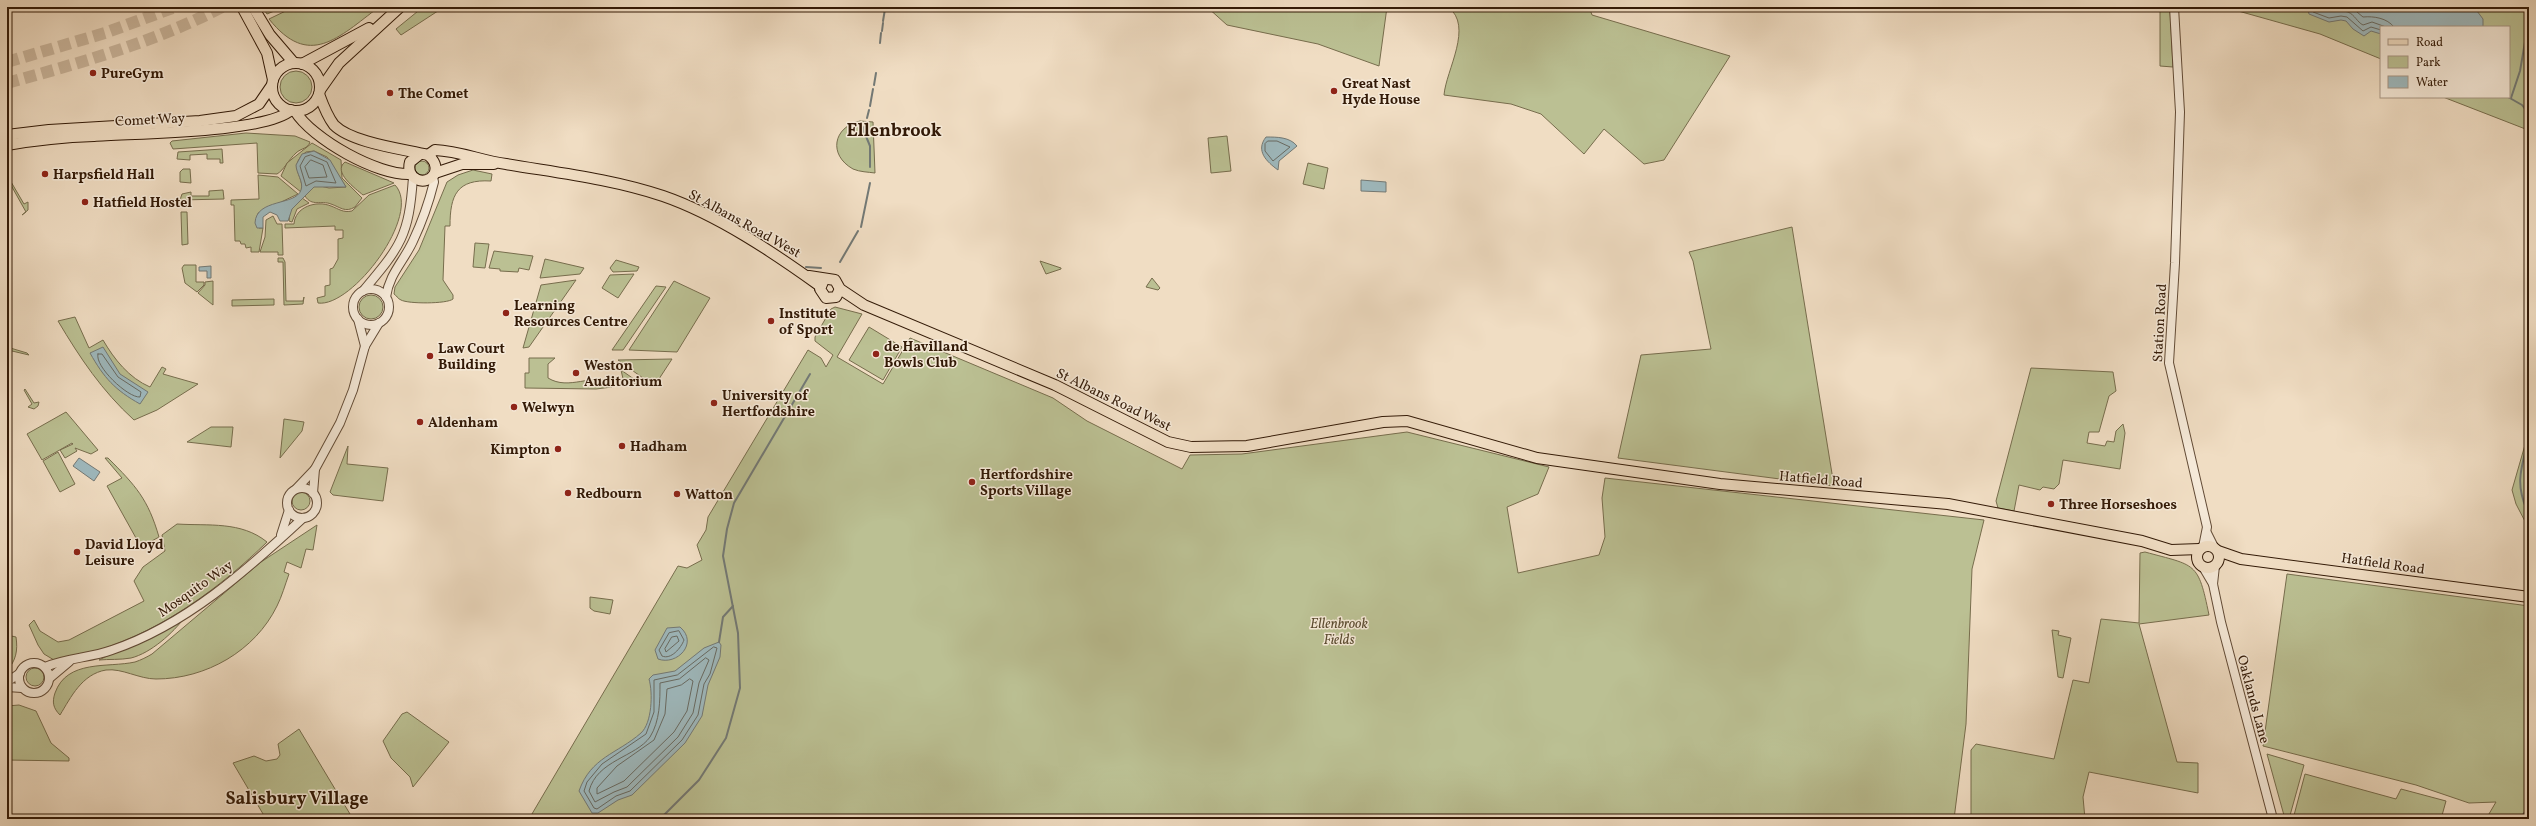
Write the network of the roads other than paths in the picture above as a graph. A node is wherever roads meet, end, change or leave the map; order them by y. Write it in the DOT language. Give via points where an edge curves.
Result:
graph roads {
  1 [pos="242,7"];
  2 [pos="253,7"];
  3 [pos="400,7"];
  4 [pos="2174,7"];
  5 [pos="384,19"];
  6 [pos="298,64"];
  7 [pos="273,82"];
  8 [pos="319,92"];
  9 [pos="293,111"];
  10 [pos="7,135"];
  11 [pos="7,145"];
  12 [pos="424,155"];
  13 [pos="502,164"];
  14 [pos="412,175"];
  15 [pos="434,175"];
  16 [pos="823,283"];
  17 [pos="363,291"];
  18 [pos="838,293"];
  19 [pos="386,297"];
  20 [pos="358,319"];
  21 [pos="379,323"];
  22 [pos="365,346"];
  23 [pos="1467,439"];
  24 [pos="315,469"];
  25 [pos="296,489"];
  26 [pos="313,493"];
  27 [pos="289,510"];
  28 [pos="303,518"];
  29 [pos="2207,533"];
  30 [pos="281,536"];
  31 [pos="2202,548"];
  32 [pos="2216,549"];
  33 [pos="2171,550"];
  34 [pos="2234,557"];
  35 [pos="2201,565"];
  36 [pos="2216,565"];
  37 [pos="2213,584"];
  38 [pos="2529,597"];
  39 [pos="70,661"];
  40 [pos="45,667"];
  41 [pos="20,673"];
  42 [pos="50,678"];
  43 [pos="7,682"];
  44 [pos="7,687"];
  45 [pos="22,688"];
  46 [pos="2273,819"];
  1 -- 7 [label="main road" via="267,53"];
  2 -- 6 [label="main road" via="270,35"];
  3 -- 5 [label="main road"];
  4 -- 29 [label="street, Station Road" via="2180,110 2169,363"];
  5 -- 6 [label="main road"];
  5 -- 8 [label="main road" via="339,62"];
  6 -- 7 [label="main road" via="279,70"];
  6 -- 8 [label="main road" via="316,74"];
  7 -- 9 [label="main road" via="275,98 284,108"];
  7 -- 10 [label="main road, Comet Way" via="259,104 236,116 200,121"];
  8 -- 9 [label="main road" via="310,106"];
  8 -- 12 [label="main road, St Albans Road West" via="329,118 348,135"];
  9 -- 11 [label="main road, Comet Way" via="277,119 224,127 63,138"];
  9 -- 14 [label="main road, St Albans Road West" via="309,128 339,148 376,166"];
  12 -- 13 [label="main road, St Albans Road West" via="441,150 477,156"];
  12 -- 14 [label="main road" via="410,162"];
  12 -- 15 [label="main road" via="435,163"];
  13 -- 15 [label="main road, St Albans Road West" via="462,164"];
  13 -- 16 [label="main road, St Albans Road West" via="602,179 663,196 697,210"];
  14 -- 15 [label="main road, St Albans Road West" via="423,181"];
  14 -- 17 [label="street" via="411,210 402,240"];
  15 -- 19 [label="street" via="423,220 389,281"];
  16 -- 18 [label="main road, St Albans Road West" via="835,280"];
  16 -- 18 [label="main road, St Albans Road West" via="821,292 826,298"];
  17 -- 19 [label="street" via="376,290"];
  17 -- 20 [label="street" via="354,303 354,313"];
  18 -- 23 [label="main road, St Albans Road West" via="1055,385 1168,442 1191,447 1247,446 1377,423 1407,422"];
  19 -- 21 [label="street" via="388,313"];
  20 -- 21 [label="street" via="370,325"];
  20 -- 22 [label="street"];
  21 -- 22 [label="street"];
  22 -- 24 [label="street" via="347,407 335,435"];
  23 -- 33 [label="main road, Hatfield Road" via="1537,458 1720,484 1948,504 2142,541"];
  24 -- 25 [label="street"];
  24 -- 26 [label="street"];
  25 -- 26 [label="street" via="308,488"];
  25 -- 27 [label="street" via="288,499"];
  26 -- 28 [label="street" via="317,502 316,509"];
  27 -- 28 [label="street"];
  27 -- 30 [label="street"];
  28 -- 30 [label="street, Mosquito Way"];
  29 -- 31 [label="street, Station Road"];
  29 -- 32 [label="street, Station Road"];
  30 -- 39 [label="street, Mosquito Way" via="231,581 175,621 113,650"];
  31 -- 32 [label="main road"];
  31 -- 33 [label="main road, Hatfield Road"];
  31 -- 35 [label="main road" via="2197,556"];
  32 -- 34 [label="main road, Hatfield Road"];
  32 -- 36 [label="main road" via="2220,558"];
  33 -- 35 [label="main road, Hatfield Road"];
  34 -- 36 [label="main road"];
  34 -- 38 [label="main road, Hatfield Road"];
  35 -- 36 [label="main road" via="2209,568"];
  35 -- 37 [label="street, Oaklands Lane"];
  36 -- 37 [label="street, Oaklands Lane"];
  37 -- 46 [label="street, Oaklands Lane"];
  39 -- 40 [label="street, Mosquito Way"];
  39 -- 42 [label="street, Mosquito Way"];
  40 -- 41 [label="street" via="33,663 23,667"];
  40 -- 42 [label="street"];
  41 -- 43 [label="street"];
  41 -- 45 [label="street"];
  42 -- 45 [label="street" via="49,684 40,693 27,692"];
  44 -- 45 [label="street"];
}
